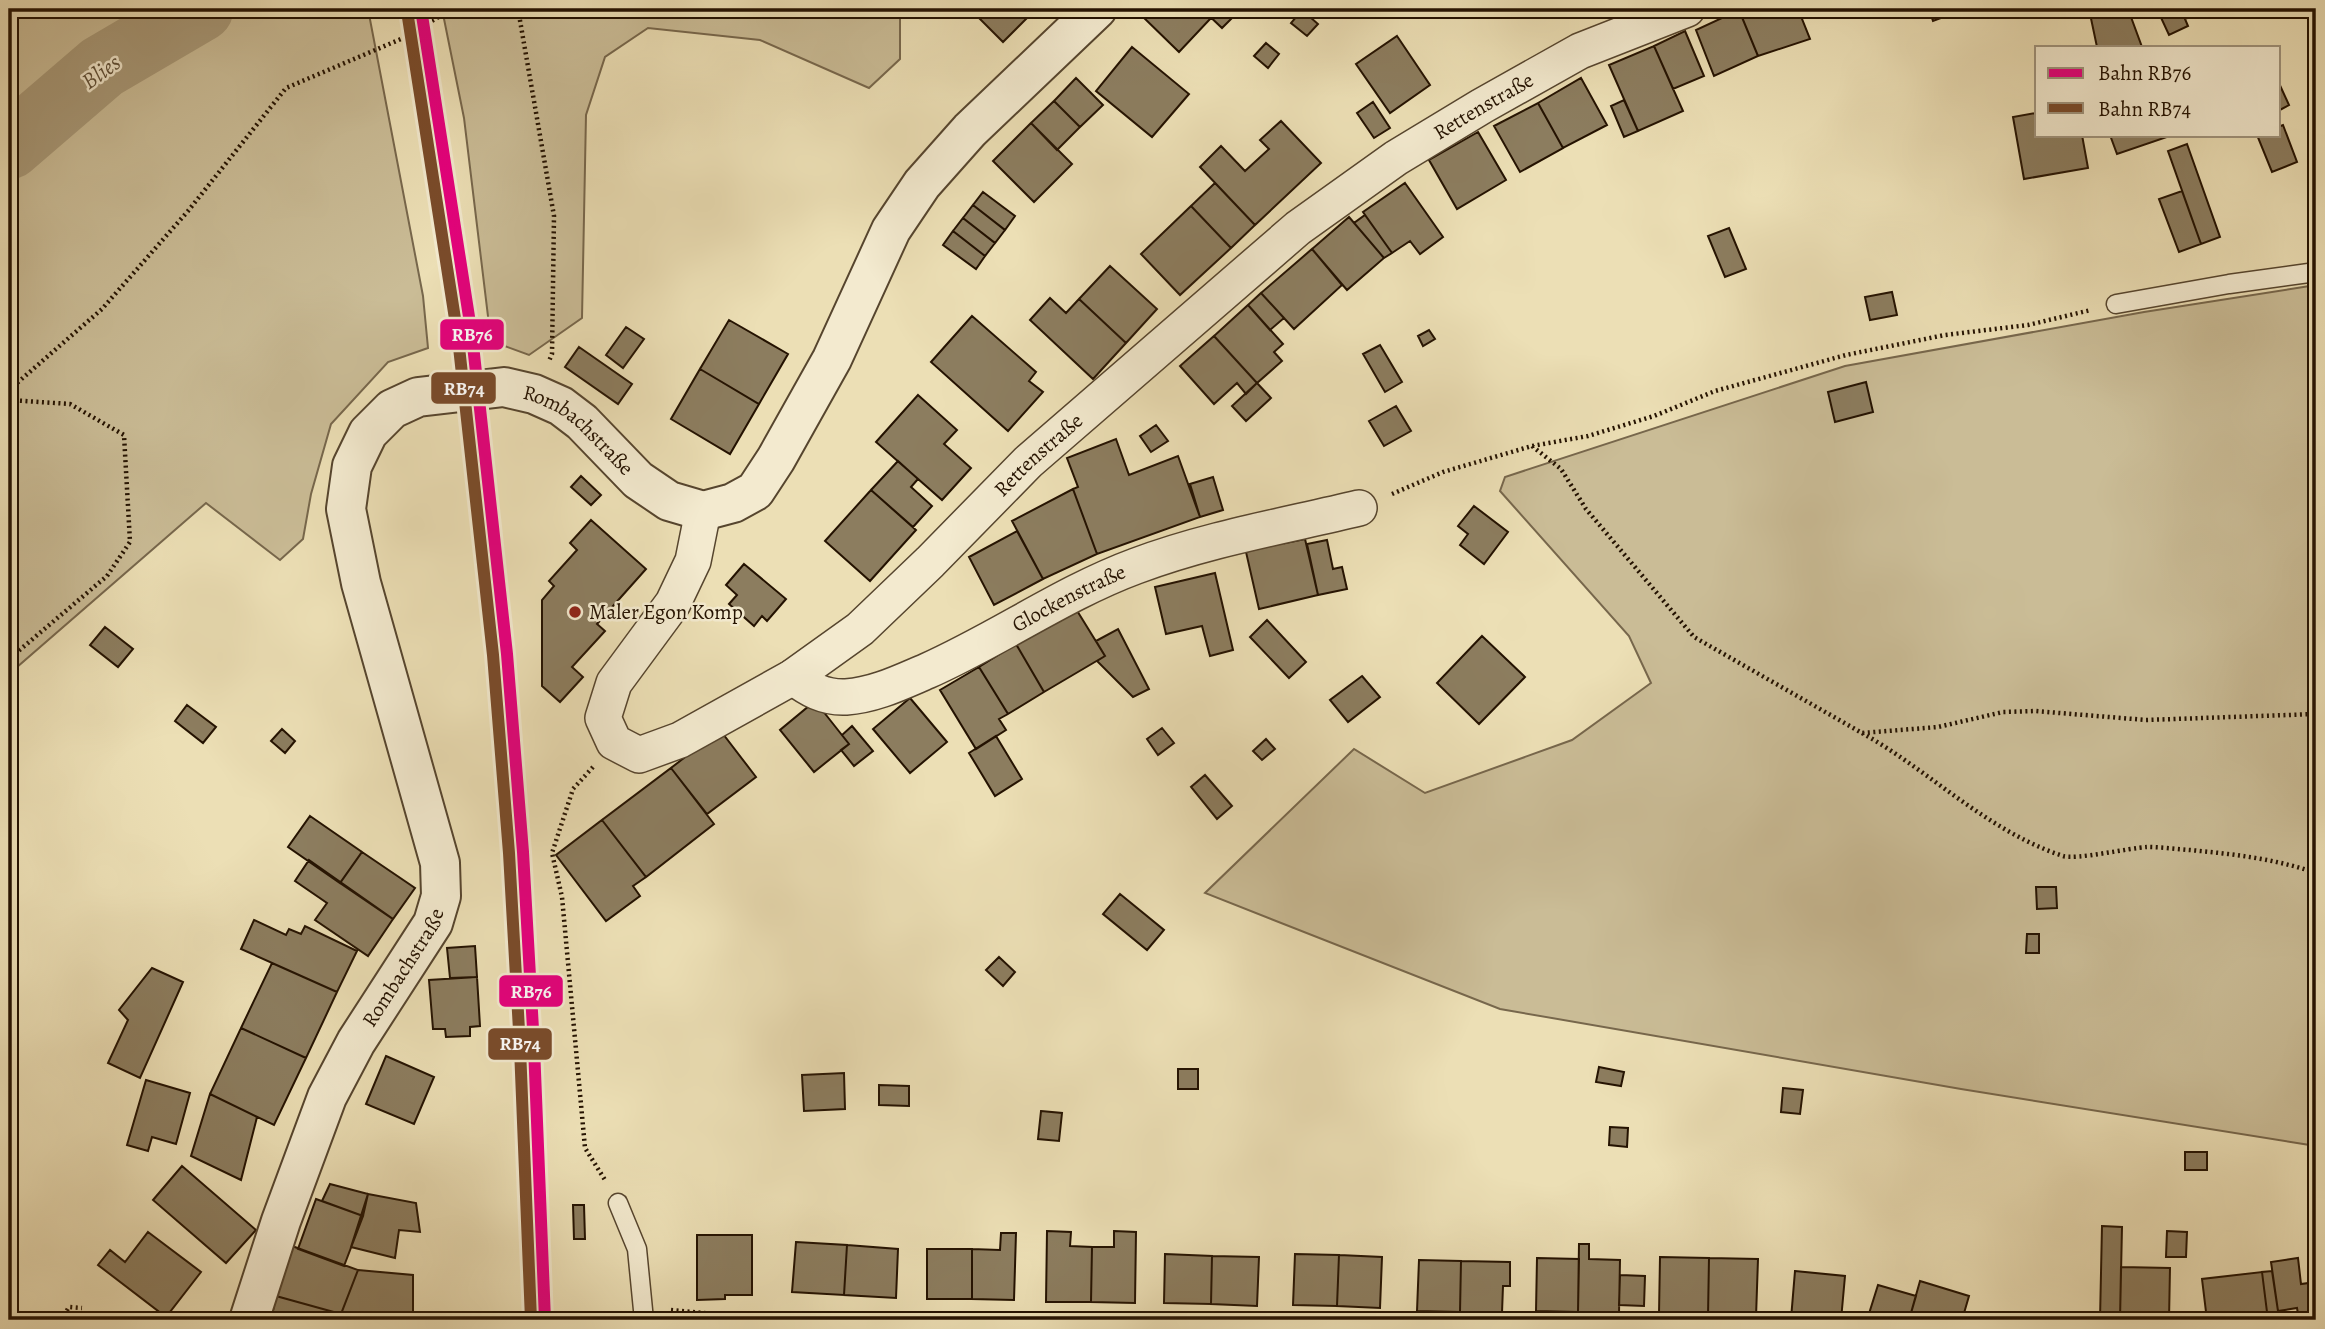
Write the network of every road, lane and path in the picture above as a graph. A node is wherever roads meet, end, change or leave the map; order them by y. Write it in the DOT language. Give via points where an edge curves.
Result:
graph roads {
  1 [pos="452,9"];
  2 [pos="518,9"];
  3 [pos="1097,9"];
  4 [pos="1687,9"];
  5 [pos="2316,272"];
  6 [pos="2116,304"];
  7 [pos="9,390"];
  8 [pos="534,394"];
  9 [pos="9,400"];
  10 [pos="1532,446"];
  11 [pos="1359,508"];
  12 [pos="703,511"];
  13 [pos="9,659"];
  14 [pos="793,677"];
  15 [pos="2316,714"];
  16 [pos="1863,733"];
  17 [pos="614,742"];
  18 [pos="2316,873"];
  19 [pos="9,1136"];
  20 [pos="9,1164"];
  21 [pos="618,1203"];
  22 [pos="82,1308"];
  23 [pos="643,1314"];
  24 [pos="61,1320"];
  25 [pos="249,1320"];
  26 [pos="781,1320"];
  1 -- 7 [label="path" via="401,39 286,88 102,309"];
  2 -- 8 [label="path" via="554,216 552,354"];
  3 -- 12 [label="street" via="970,130 922,184 891,230 832,359 755,491"];
  4 -- 14 [label="street, Rettenstraße" via="1580,51 1482,106 1396,158 1298,228 1028,462 860,629"];
  5 -- 6 [label="lane"];
  6 -- 10 [label="path" via="2028,325 1945,335 1846,355 1715,391 1588,436"];
  8 -- 12 [label="street, Rombachstraße" via="582,422 638,480 669,501"];
  8 -- 25 [label="street, Rombachstraße" via="504,387 418,397 392,409 368,433 352,466 346,509 361,583 440,863 441,896 433,923 356,1042 327,1097"];
  9 -- 13 [label="path" via="69,404 124,435 130,542 107,576"];
  10 -- 11 [label="path" via="1443,472"];
  10 -- 16 [label="path" via="1561,469 1586,509 1693,637"];
  11 -- 14 [label="street, Glockenstraße" via="1212,542 1138,565 1078,590 971,652 886,689 844,697 813,692"];
  12 -- 17 [label="street" via="693,561 673,603 614,683 603,718"];
  14 -- 17 [label="street, Rettenstraße" via="680,740 639,755"];
  15 -- 16 [label="path" via="2146,720 2003,712 1938,727"];
  16 -- 18 [label="path" via="1976,812 2066,857 2149,847 2253,857"];
  17 -- 21 [label="path" via="573,789 552,853 562,898 585,1147"];
  19 -- 20 [label="path" via="13,1157"];
  21 -- 23 [label="lane" via="637,1249"];
  22 -- 24 [label="path" via="69,1307"];
  23 -- 26 [label="path"];
}
